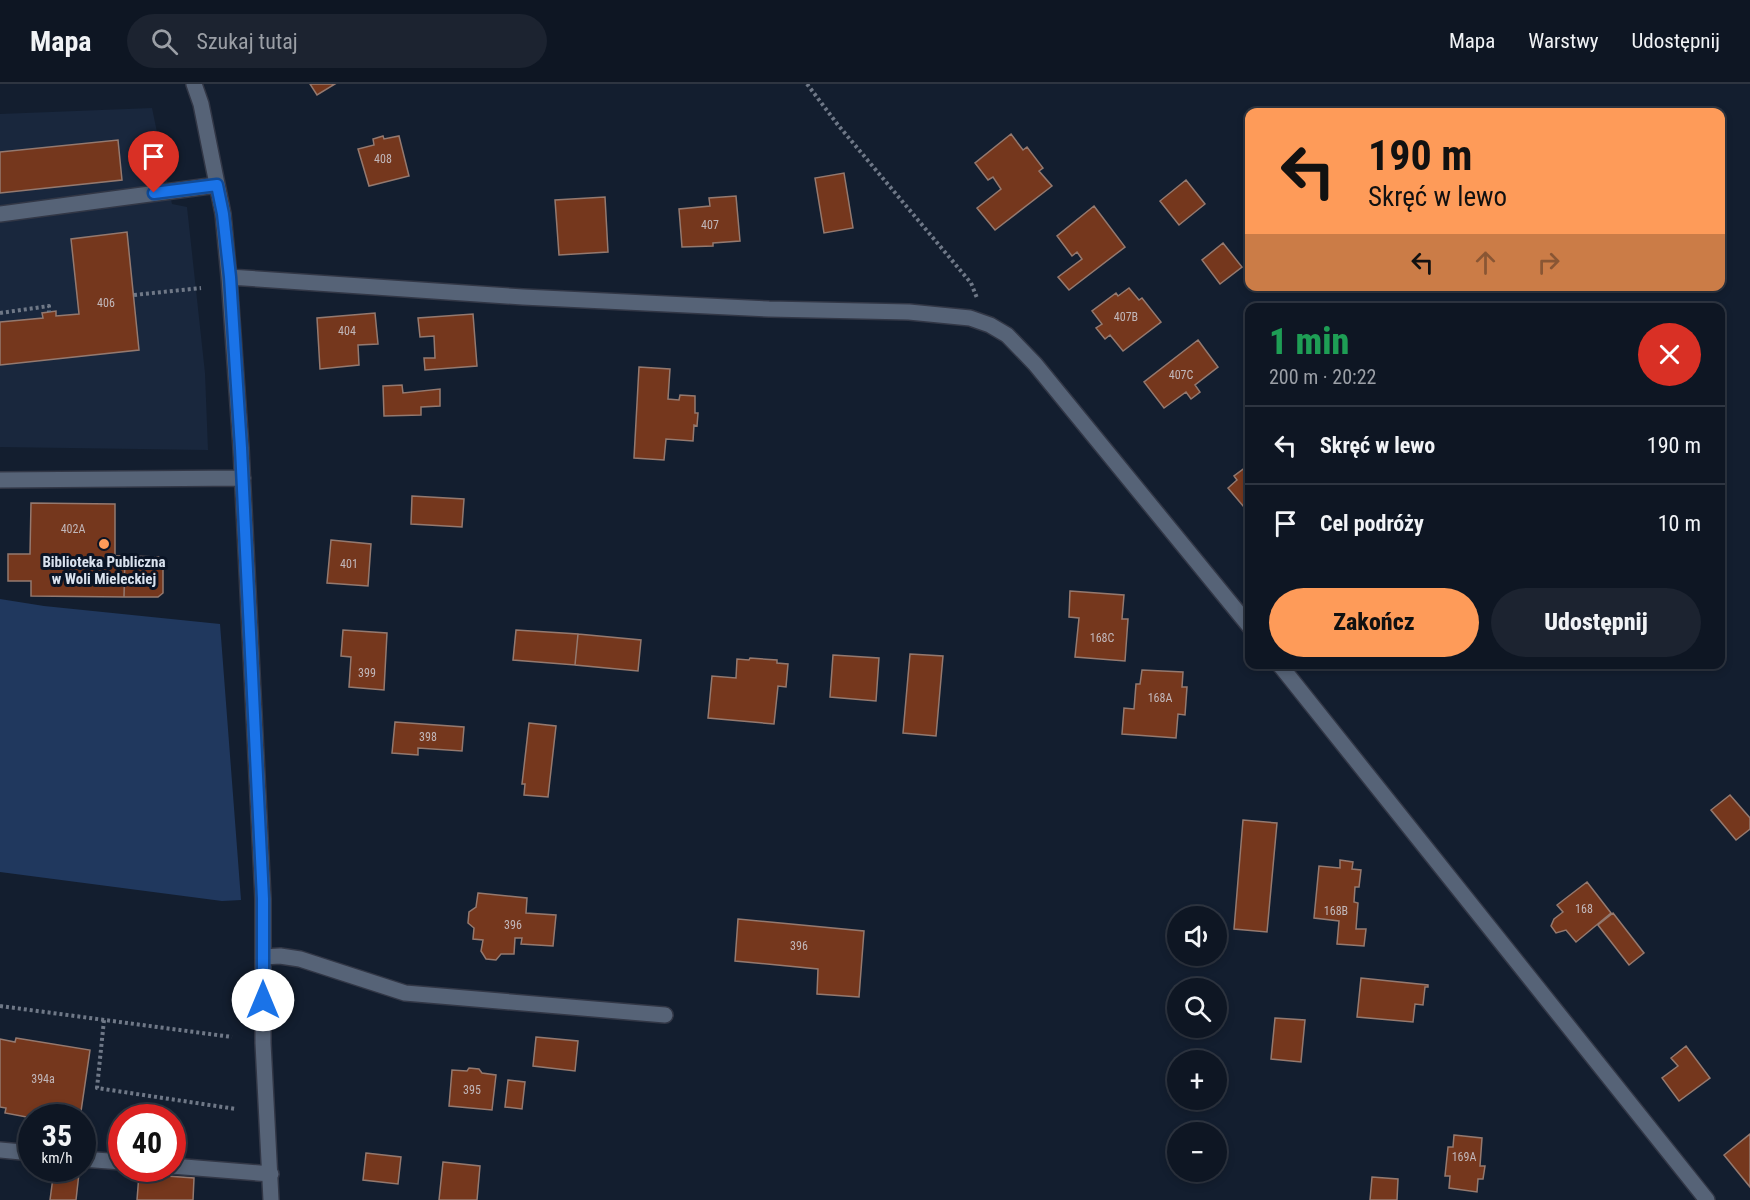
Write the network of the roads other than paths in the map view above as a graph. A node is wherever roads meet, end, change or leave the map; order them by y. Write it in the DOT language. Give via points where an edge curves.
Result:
graph roads {
  1 [pos="199,85"];
  2 [pos="217,185"];
  3 [pos="0,214"];
  4 [pos="230,277"];
  5 [pos="243,478"];
  6 [pos="0,480"];
  7 [pos="1245,621"];
  8 [pos="1283,669"];
  9 [pos="264,957"];
  10 [pos="665,1015"];
  11 [pos="0,1149"];
  12 [pos="18,1151"];
  13 [pos="186,1167"];
  14 [pos="271,1174"];
  15 [pos="271,1200"];
  16 [pos="1707,1200"];
  1 -- 2 [label="street"];
  2 -- 3 [label="street"];
  2 -- 4 [label="street"];
  4 -- 5 [label="street"];
  4 -- 7 [label="street" via="523,297 909,312 970,318 1007,335 1035,364"];
  5 -- 6 [label="street"];
  5 -- 9 [label="street"];
  8 -- 16 [label="street"];
  9 -- 10 [label="street" via="300,959 405,993"];
  9 -- 14 [label="street" via="263,1043"];
  11 -- 12 [label="street"];
  13 -- 14 [label="street"];
  14 -- 15 [label="street"];
}
